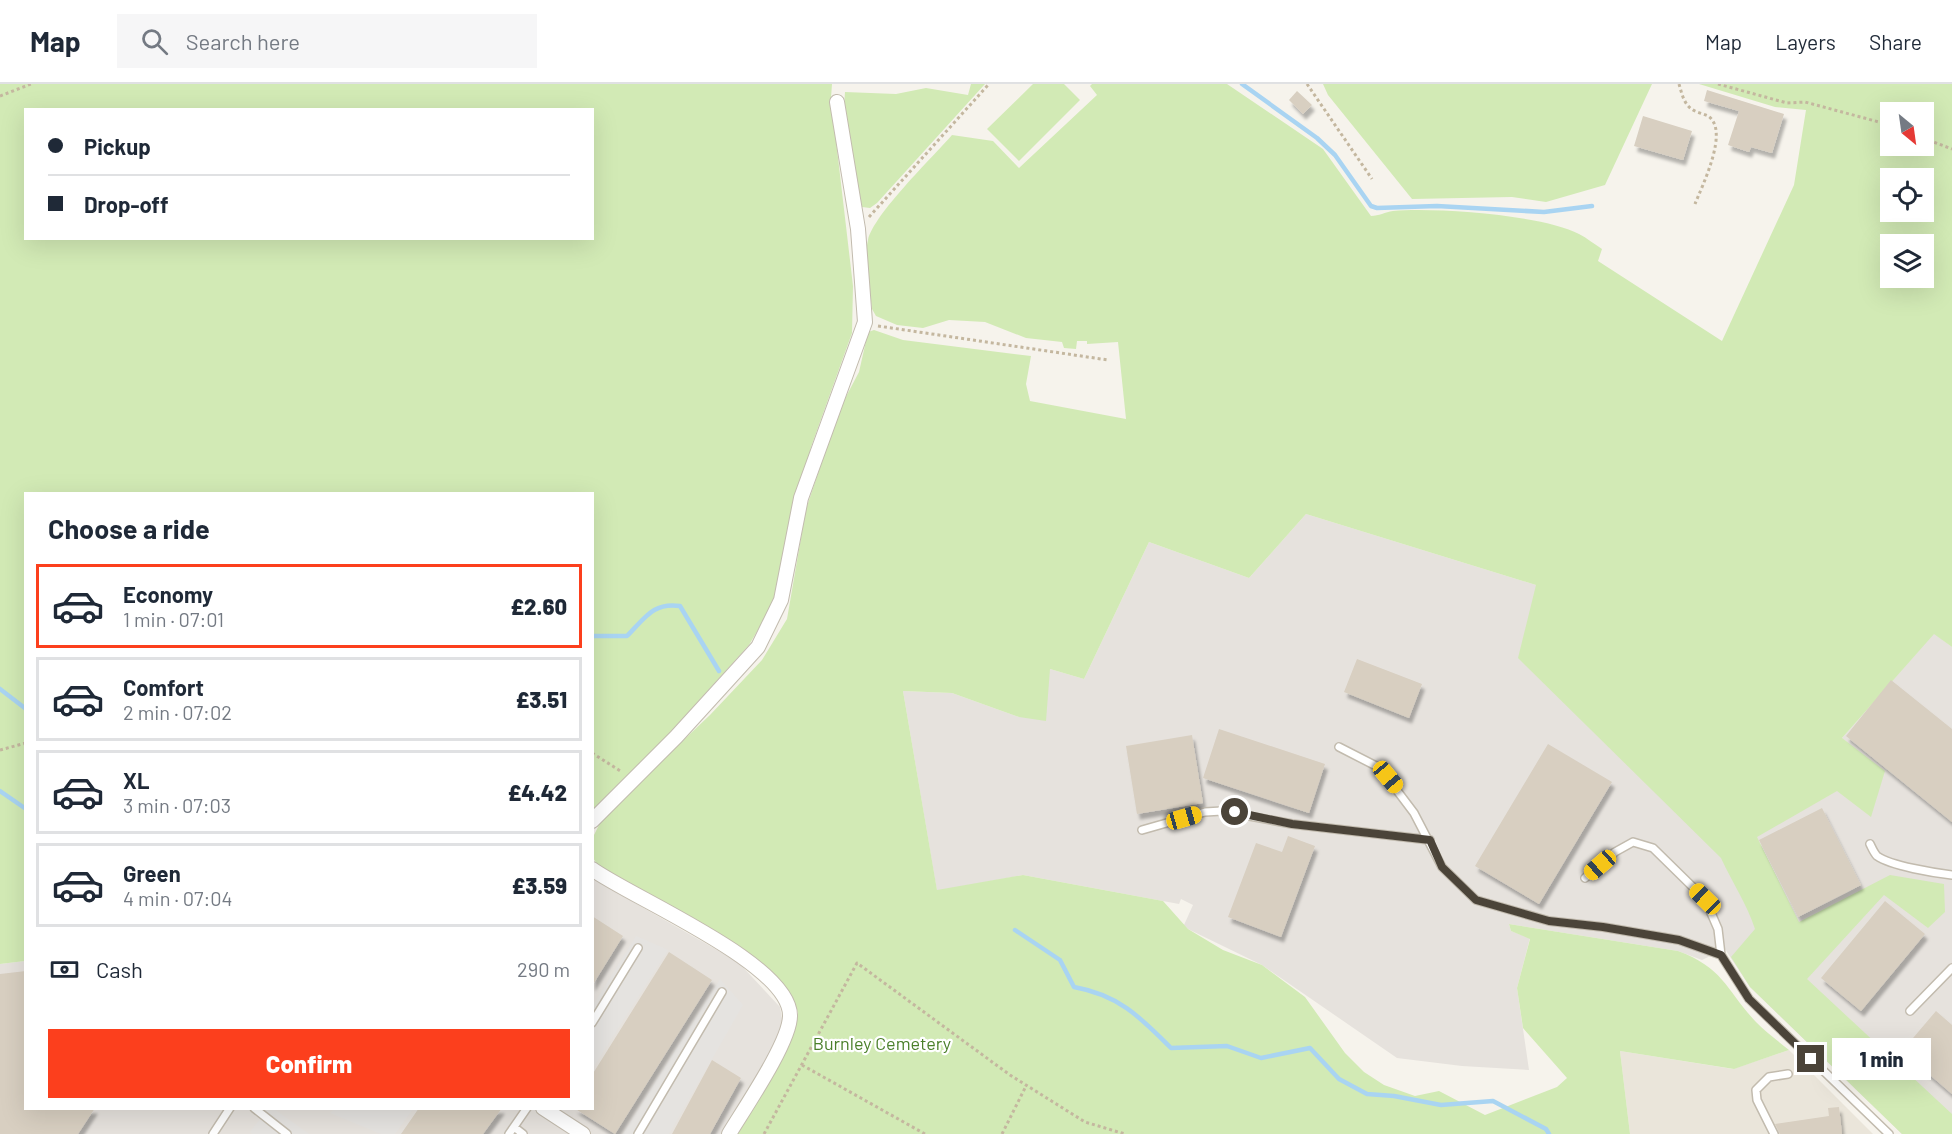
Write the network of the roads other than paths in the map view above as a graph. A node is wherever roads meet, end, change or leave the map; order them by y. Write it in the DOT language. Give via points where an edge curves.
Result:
graph roads {
  1 [pos="837,102"];
  2 [pos="1339,747"];
  3 [pos="594,818"];
  4 [pos="1142,830"];
  5 [pos="1430,840"];
  6 [pos="1870,844"];
  7 [pos="594,870"];
  8 [pos="1952,874"];
  9 [pos="1585,878"];
  10 [pos="638,948"];
  11 [pos="1721,955"];
  12 [pos="1952,968"];
  13 [pos="722,992"];
  14 [pos="1910,1011"];
  15 [pos="594,1020"];
  16 [pos="1788,1074"];
  17 [pos="229,1110"];
  18 [pos="257,1110"];
  19 [pos="526,1110"];
  20 [pos="546,1110"];
  21 [pos="511,1131"];
  22 [pos="213,1134"];
  23 [pos="287,1134"];
  24 [pos="523,1134"];
  25 [pos="583,1134"];
  26 [pos="638,1134"];
  27 [pos="729,1134"];
  28 [pos="1774,1134"];
  29 [pos="1889,1134"];
  1 -- 3 [label="street" via="858,230 865,322 801,498 780,600 758,647"];
  2 -- 5 [label="lane" via="1380,768 1397,787"];
  4 -- 5 [label="lane" via="1222,811 1292,824"];
  5 -- 11 [label="lane" via="1442,867 1476,900 1549,921 1679,940"];
  6 -- 8 [label="lane" via="1876,855 1891,862"];
  7 -- 27 [label="street" via="753,963 785,999 790,1016 785,1036"];
  9 -- 11 [label="lane" via="1633,842 1653,848 1705,899 1718,929"];
  10 -- 15 [label="lane"];
  11 -- 29 [label="lane" via="1749,999"];
  12 -- 14 [label="lane"];
  13 -- 26 [label="lane"];
  16 -- 28 [label="lane" via="1768,1077 1756,1090"];
  17 -- 22 [label="lane"];
  18 -- 23 [label="lane"];
  19 -- 21 [label="lane"];
  20 -- 25 [label="street"];
  21 -- 24 [label="lane"];
}
